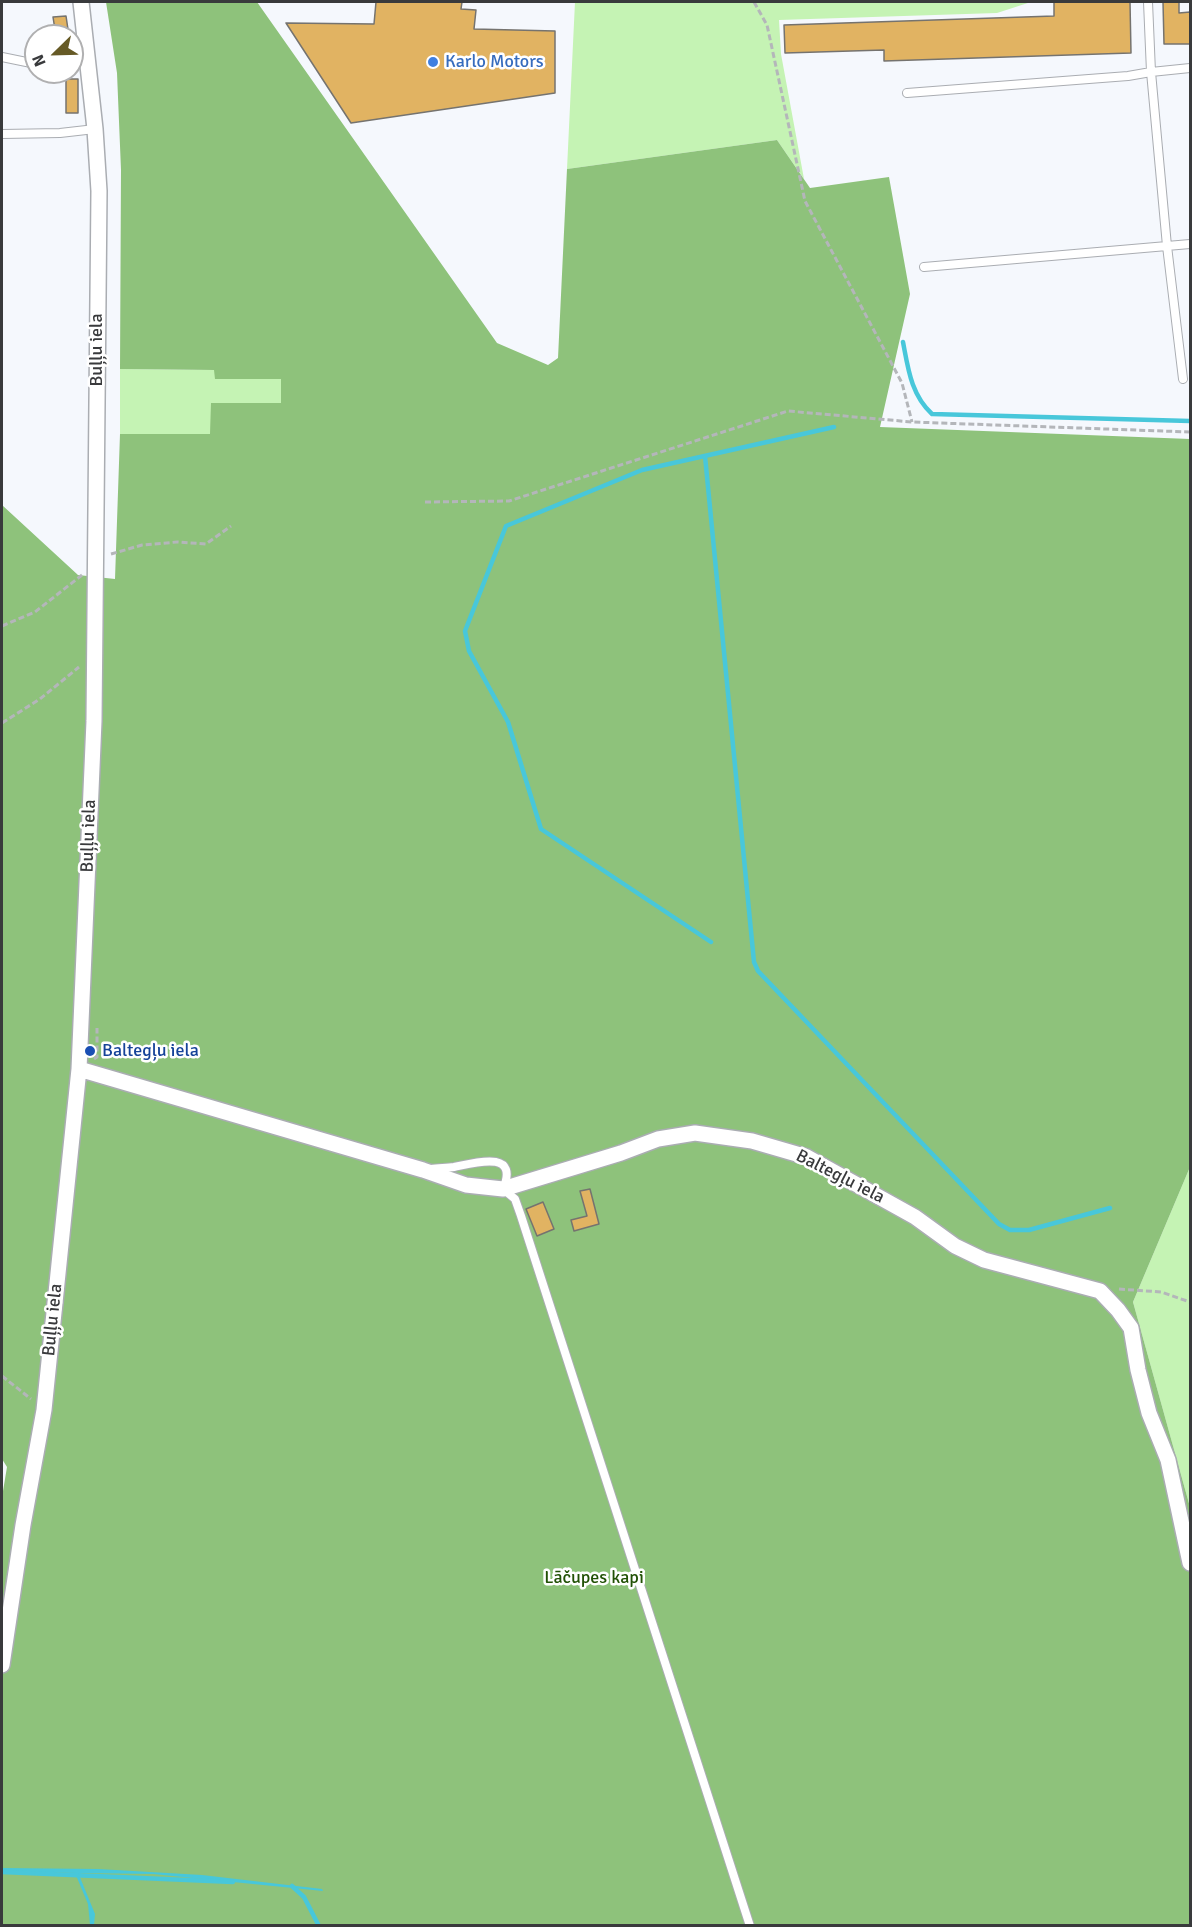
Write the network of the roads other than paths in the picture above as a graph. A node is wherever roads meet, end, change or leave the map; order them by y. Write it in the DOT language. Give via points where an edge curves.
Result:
graph roads {
  1 [pos="81,2"];
  2 [pos="1148,2"];
  3 [pos="2,57"];
  4 [pos="24,62"];
  5 [pos="84,62"];
  6 [pos="88,62"];
  7 [pos="1191,68"];
  8 [pos="1151,72"];
  9 [pos="907,93"];
  10 [pos="95,129"];
  11 [pos="2,134"];
  12 [pos="1191,244"];
  13 [pos="1167,246"];
  14 [pos="924,267"];
  15 [pos="1183,379"];
  16 [pos="79,1069"];
  17 [pos="423,1170"];
  18 [pos="503,1189"];
  19 [pos="1191,1563"];
  20 [pos="2,1665"];
  21 [pos="750,1926"];
  1 -- 6 [label="street, Buļļu iela"];
  2 -- 8 [label="lane"];
  3 -- 4 [label="lane"];
  5 -- 6 [label="lane"];
  6 -- 10 [label="street, Buļļu iela"];
  7 -- 8 [label="lane"];
  8 -- 9 [label="lane"];
  8 -- 13 [label="lane"];
  10 -- 11 [label="lane"];
  10 -- 16 [label="street, Buļļu iela" via="99,191 94,721"];
  12 -- 13 [label="lane"];
  13 -- 14 [label="lane"];
  13 -- 15 [label="lane"];
  16 -- 17 [label="street, Baltegļu iela"];
  16 -- 20 [label="street, Buļļu iela" via="44,1410"];
  17 -- 18 [label="street, Baltegļu iela" via="466,1185"];
  17 -- 18 [label="lane" via="486,1160 501,1164 506,1170 508,1179"];
  18 -- 19 [label="street, Baltegļu iela" via="658,1139 695,1133 752,1141 807,1157 984,1260 1100,1291 1131,1328 1138,1370 1149,1413 1168,1460"];
  18 -- 21 [label="lane" via="515,1199 521,1216"];
}
